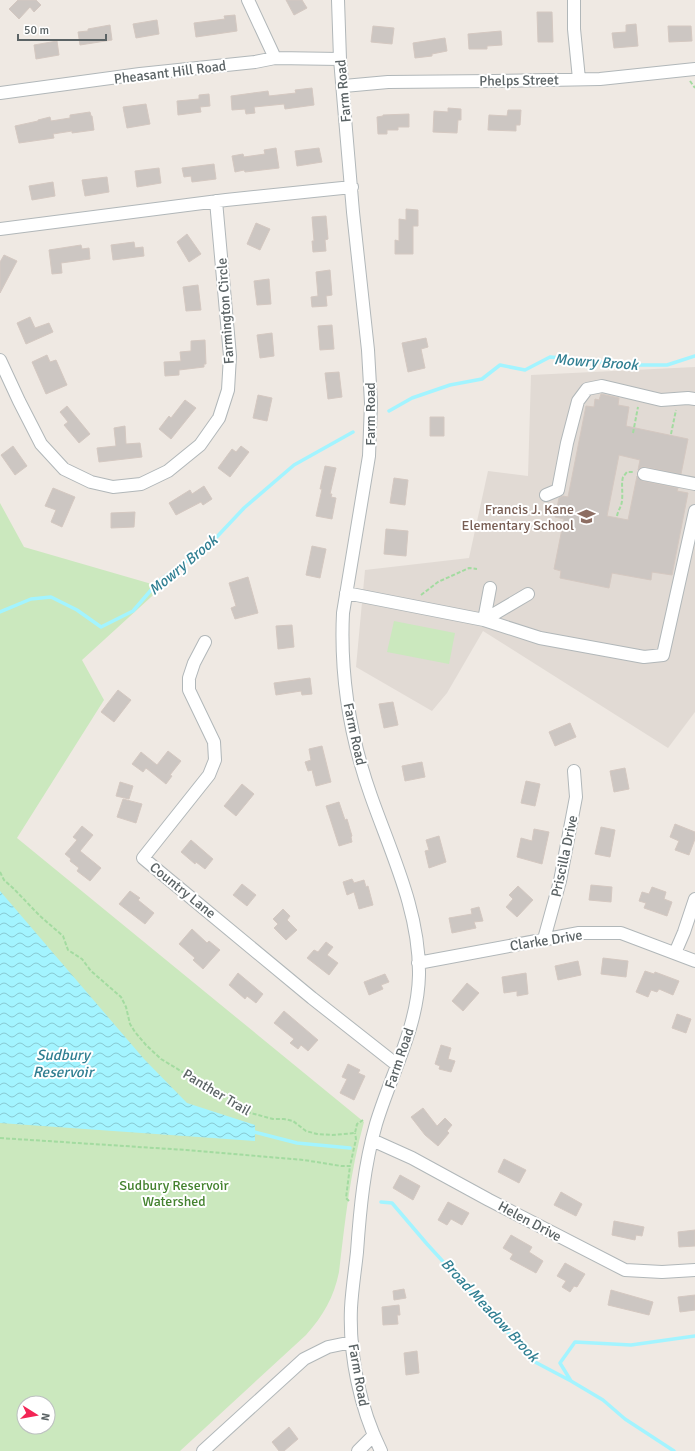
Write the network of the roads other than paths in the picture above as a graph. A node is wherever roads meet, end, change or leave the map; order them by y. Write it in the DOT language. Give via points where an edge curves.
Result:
graph roads {
  1 [pos="248,0"];
  2 [pos="338,0"];
  3 [pos="574,0"];
  4 [pos="275,58"];
  5 [pos="340,59"];
  6 [pos="695,70"];
  7 [pos="579,79"];
  8 [pos="344,86"];
  9 [pos="0,93"];
  10 [pos="352,187"];
  11 [pos="216,201"];
  12 [pos="0,229"];
  13 [pos="0,360"];
  14 [pos="695,399"];
  15 [pos="644,474"];
  16 [pos="695,484"];
  17 [pos="546,495"];
  18 [pos="695,511"];
  19 [pos="490,588"];
  20 [pos="346,594"];
  21 [pos="528,594"];
  22 [pos="484,620"];
  23 [pos="205,642"];
  24 [pos="574,771"];
  25 [pos="695,900"];
  26 [pos="544,939"];
  27 [pos="675,953"];
  28 [pos="695,961"];
  29 [pos="418,963"];
  30 [pos="397,1065"];
  31 [pos="372,1140"];
  32 [pos="695,1270"];
  33 [pos="352,1342"];
  34 [pos="374,1435"];
  35 [pos="203,1451"];
  36 [pos="358,1451"];
  37 [pos="381,1451"];
  1 -- 4 [label="street"];
  2 -- 5 [label="street, Farm Road"];
  3 -- 7 [label="street"];
  4 -- 5 [label="street, Pheasant Hill Road"];
  4 -- 9 [label="street, Pheasant Hill Road"];
  5 -- 8 [label="street, Farm Road"];
  6 -- 7 [label="street, Phelps Street"];
  7 -- 8 [label="street, Phelps Street" via="388,82"];
  8 -- 10 [label="street, Farm Road"];
  10 -- 11 [label="street"];
  10 -- 20 [label="street, Farm Road" via="368,350 371,429 366,482"];
  11 -- 12 [label="street"];
  11 -- 13 [label="street, Farmington Circle" via="230,356 228,390 219,418 200,445 168,471 141,484 113,487 91,482 64,469 41,444"];
  14 -- 17 [label="street" via="661,400 602,386 587,390 578,401 558,490"];
  15 -- 16 [label="street"];
  18 -- 22 [label="street" via="663,655 644,657 540,638"];
  19 -- 22 [label="street"];
  20 -- 22 [label="street"];
  20 -- 29 [label="street, Farm Road" via="342,639 350,718 365,776 406,895 413,921"];
  21 -- 22 [label="street"];
  23 -- 30 [label="street, Country Lane" via="194,663 189,678 189,690 214,742 215,760 209,775 143,858"];
  24 -- 26 [label="street, Priscilla Drive" via="576,797 560,881"];
  25 -- 27 [label="street"];
  26 -- 27 [label="street, Clarke Drive" via="579,933 621,933"];
  26 -- 29 [label="street, Clarke Drive"];
  27 -- 28 [label="street, Clarke Drive"];
  29 -- 30 [label="street, Farm Road" via="417,1000"];
  30 -- 31 [label="street, Farm Road"];
  31 -- 32 [label="street, Helen Drive" via="412,1158 625,1270"];
  31 -- 33 [label="street, Farm Road" via="360,1210 351,1310"];
  33 -- 34 [label="street, Farm Road" via="359,1389"];
  33 -- 35 [label="street" via="328,1347 304,1359"];
  34 -- 36 [label="street"];
  34 -- 37 [label="street, Farm Road"];
}
